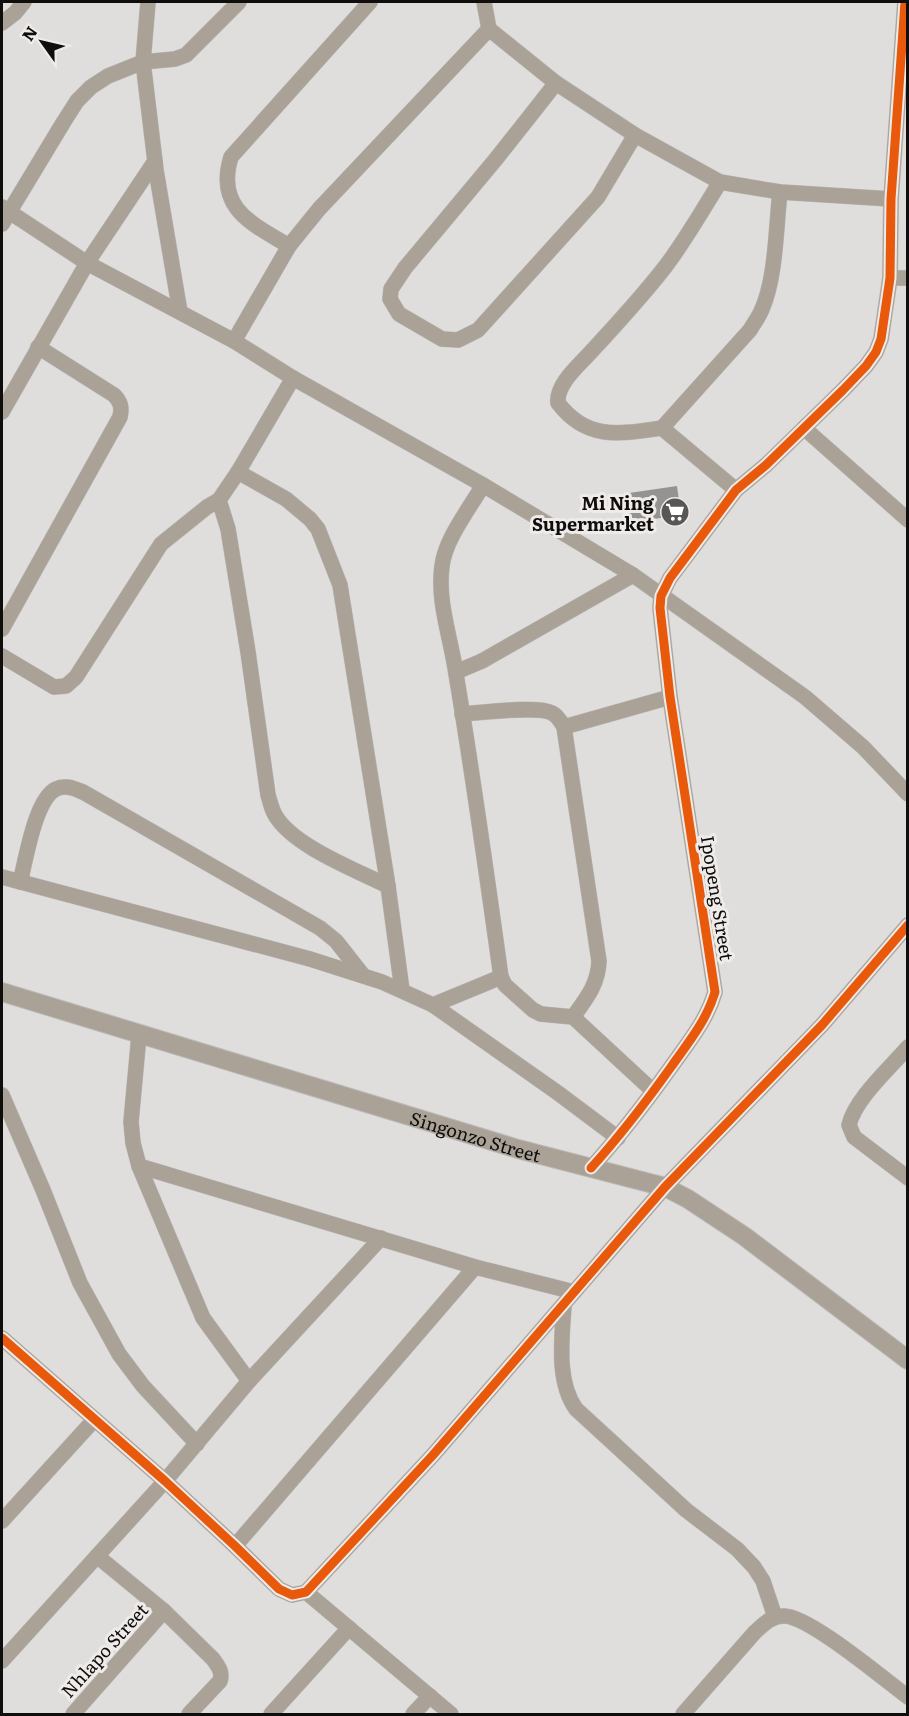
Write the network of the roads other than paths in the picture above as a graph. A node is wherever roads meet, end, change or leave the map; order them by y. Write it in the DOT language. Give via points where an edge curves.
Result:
graph roads {
  1 [pos="24,2"];
  2 [pos="148,2"];
  3 [pos="239,2"];
  4 [pos="370,2"];
  5 [pos="484,2"];
  6 [pos="905,2"];
  7 [pos="2,23"];
  8 [pos="489,29"];
  9 [pos="143,62"];
  10 [pos="904,79"];
  11 [pos="556,83"];
  12 [pos="635,135"];
  13 [pos="155,160"];
  14 [pos="720,182"];
  15 [pos="780,192"];
  16 [pos="891,199"];
  17 [pos="4,214"];
  18 [pos="290,246"];
  19 [pos="87,263"];
  20 [pos="890,278"];
  21 [pos="908,278"];
  22 [pos="180,312"];
  23 [pos="234,341"];
  24 [pos="38,347"];
  25 [pos="294,378"];
  26 [pos="2,412"];
  27 [pos="662,428"];
  28 [pos="804,428"];
  29 [pos="238,472"];
  30 [pos="483,485"];
  31 [pos="736,490"];
  32 [pos="219,500"];
  33 [pos="908,520"];
  34 [pos="633,575"];
  35 [pos="661,596"];
  36 [pos="2,629"];
  37 [pos="2,656"];
  38 [pos="456,672"];
  39 [pos="670,697"];
  40 [pos="462,714"];
  41 [pos="564,727"];
  42 [pos="908,794"];
  43 [pos="2,877"];
  44 [pos="20,882"];
  45 [pos="388,886"];
  46 [pos="908,925"];
  47 [pos="362,974"];
  48 [pos="501,977"];
  49 [pos="402,990"];
  50 [pos="2,992"];
  51 [pos="433,1005"];
  52 [pos="573,1017"];
  53 [pos="139,1035"];
  54 [pos="908,1047"];
  55 [pos="653,1091"];
  56 [pos="2,1095"];
  57 [pos="618,1138"];
  58 [pos="140,1166"];
  59 [pos="591,1168"];
  60 [pos="908,1178"];
  61 [pos="665,1187"];
  62 [pos="381,1238"];
  63 [pos="475,1267"];
  64 [pos="574,1292"];
  65 [pos="564,1305"];
  66 [pos="2,1338"];
  67 [pos="908,1360"];
  68 [pos="249,1381"];
  69 [pos="94,1420"];
  70 [pos="196,1444"];
  71 [pos="165,1481"];
  72 [pos="2,1521"];
  73 [pos="235,1545"];
  74 [pos="98,1556"];
  75 [pos="306,1592"];
  76 [pos="164,1611"];
  77 [pos="775,1617"];
  78 [pos="350,1628"];
  79 [pos="2,1661"];
  80 [pos="905,1690"];
  81 [pos="430,1696"];
  82 [pos="73,1714"];
  83 [pos="189,1714"];
  84 [pos="271,1714"];
  85 [pos="412,1714"];
  86 [pos="451,1714"];
  87 [pos="683,1714"];
  1 -- 7 [label="street"];
  2 -- 9 [label="street"];
  3 -- 9 [label="street" via="186,55"];
  4 -- 18 [label="street" via="231,157 227,176 235,208"];
  5 -- 8 [label="street"];
  6 -- 10 [label="street"];
  8 -- 11 [label="street"];
  8 -- 18 [label="street" via="319,209"];
  9 -- 13 [label="street"];
  9 -- 17 [label="street" via="99,81 77,101"];
  10 -- 16 [label="street"];
  11 -- 12 [label="street"];
  11 -- 12 [label="street" via="405,268 391,289 390,299 399,314 442,339 458,340 477,330 598,197"];
  12 -- 14 [label="street"];
  13 -- 19 [label="street"];
  13 -- 22 [label="street"];
  14 -- 15 [label="street"];
  14 -- 27 [label="street" via="666,267 557,395 564,411 594,431 630,433"];
  15 -- 16 [label="street"];
  15 -- 27 [label="street" via="771,277 762,312"];
  16 -- 20 [label="street"];
  17 -- 19 [label="street"];
  18 -- 23 [label="street"];
  19 -- 22 [label="street"];
  19 -- 24 [label="street"];
  20 -- 21 [label="street"];
  20 -- 28 [label="street" via="876,352"];
  22 -- 23 [label="street"];
  23 -- 25 [label="street"];
  24 -- 26 [label="street"];
  24 -- 36 [label="street" via="114,394 122,409"];
  25 -- 29 [label="street"];
  25 -- 30 [label="street"];
  27 -- 31 [label="street"];
  28 -- 31 [label="street"];
  28 -- 33 [label="street"];
  29 -- 32 [label="street"];
  29 -- 45 [label="street" via="286,499 310,519 318,528 340,585"];
  30 -- 34 [label="street"];
  30 -- 38 [label="street" via="450,542 442,564 443,610"];
  31 -- 35 [label="street" via="687,553"];
  32 -- 37 [label="street" via="161,544 70,683 54,687"];
  32 -- 45 [label="street" via="228,529 268,795 274,813 310,847"];
  34 -- 35 [label="street"];
  34 -- 38 [label="street"];
  35 -- 39 [label="street, Ipopeng Street"];
  35 -- 42 [label="street" via="804,697 863,747"];
  38 -- 40 [label="street"];
  39 -- 41 [label="street"];
  39 -- 55 [label="street, Ipopeng Street" via="715,992 700,1025"];
  40 -- 41 [label="street" via="549,711"];
  40 -- 48 [label="street"];
  41 -- 52 [label="street" via="599,961 594,987"];
  43 -- 44 [label="street"];
  44 -- 47 [label="street"];
  44 -- 47 [label="street" via="39,810 56,789 70,787 320,928 336,941"];
  45 -- 49 [label="street"];
  46 -- 61 [label="street" via="822,1025"];
  47 -- 49 [label="street"];
  48 -- 51 [label="street"];
  48 -- 52 [label="street" via="533,1010"];
  49 -- 51 [label="street"];
  50 -- 53 [label="street, Singonzo Street"];
  51 -- 57 [label="street"];
  52 -- 55 [label="street"];
  53 -- 58 [label="street" via="130,1122"];
  53 -- 59 [label="street, Singonzo Street"];
  54 -- 60 [label="street" via="870,1090 849,1125 854,1137"];
  55 -- 57 [label="street, Ipopeng Street"];
  56 -- 70 [label="street" via="80,1283 119,1354"];
  57 -- 59 [label="street, Ipopeng Street"];
  58 -- 62 [label="street"];
  58 -- 68 [label="street" via="203,1318"];
  59 -- 61 [label="street, Singonzo Street"];
  61 -- 64 [label="street"];
  61 -- 67 [label="street, Singonzo Street" via="744,1236"];
  62 -- 63 [label="street"];
  62 -- 68 [label="street"];
  63 -- 64 [label="street"];
  63 -- 73 [label="street"];
  64 -- 65 [label="street"];
  65 -- 75 [label="street"];
  65 -- 77 [label="street" via="565,1389 576,1409 686,1510 736,1549 763,1581"];
  66 -- 69 [label="street"];
  68 -- 70 [label="street"];
  69 -- 71 [label="street"];
  69 -- 72 [label="street"];
  70 -- 71 [label="street"];
  71 -- 73 [label="street"];
  71 -- 74 [label="street"];
  73 -- 75 [label="street" via="279,1589 292,1595"];
  74 -- 76 [label="street"];
  74 -- 79 [label="street"];
  75 -- 78 [label="street"];
  76 -- 82 [label="street, Nhlapo Street"];
  76 -- 83 [label="street" via="213,1659 221,1675 220,1681"];
  77 -- 80 [label="street" via="784,1615 804,1621"];
  77 -- 87 [label="street" via="755,1632"];
  78 -- 81 [label="street"];
  78 -- 84 [label="street"];
  81 -- 85 [label="street"];
  81 -- 86 [label="street"];
}
